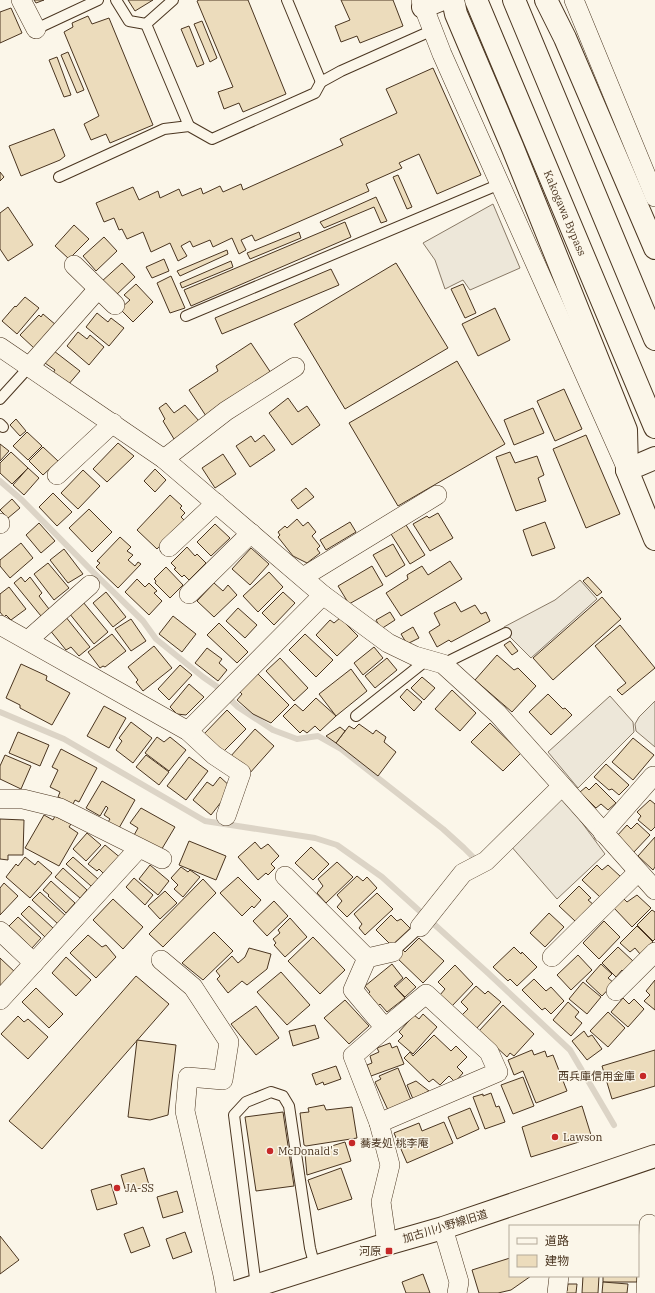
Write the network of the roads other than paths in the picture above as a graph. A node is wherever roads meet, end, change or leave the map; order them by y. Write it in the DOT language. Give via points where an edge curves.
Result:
graph roads {
  1 [pos="21,0"];
  2 [pos="98,0"];
  3 [pos="116,0"];
  4 [pos="173,0"];
  5 [pos="287,0"];
  6 [pos="476,0"];
  7 [pos="514,0"];
  8 [pos="546,0"];
  9 [pos="574,0"];
  10 [pos="428,2"];
  11 [pos="455,7"];
  12 [pos="146,24"];
  13 [pos="36,29"];
  14 [pos="433,30"];
  15 [pos="321,82"];
  16 [pos="189,126"];
  17 [pos="60,177"];
  18 [pos="500,184"];
  19 [pos="655,197"];
  20 [pos="655,248"];
  21 [pos="74,265"];
  22 [pos="98,289"];
  23 [pos="115,305"];
  24 [pos="186,316"];
  25 [pos="655,339"];
  26 [pos="0,347"];
  27 [pos="29,367"];
  28 [pos="295,367"];
  29 [pos="0,400"];
  30 [pos="113,424"];
  31 [pos="655,427"];
  32 [pos="655,458"];
  33 [pos="164,459"];
  34 [pos="627,470"];
  35 [pos="58,475"];
  36 [pos="437,495"];
  37 [pos="216,503"];
  38 [pos="251,533"];
  39 [pos="655,539"];
  40 [pos="169,546"];
  41 [pos="303,577"];
  42 [pos="90,585"];
  43 [pos="189,594"];
  44 [pos="323,595"];
  45 [pos="0,624"];
  46 [pos="506,633"];
  47 [pos="28,640"];
  48 [pos="435,661"];
  49 [pos="356,716"];
  50 [pos="188,731"];
  51 [pos="654,776"];
  52 [pos="562,786"];
  53 [pos="0,799"];
  54 [pos="226,816"];
  55 [pos="603,834"];
  56 [pos="139,848"];
  57 [pos="162,859"];
  58 [pos="638,872"];
  59 [pos="285,876"];
  60 [pos="654,885"];
  61 [pos="420,927"];
  62 [pos="0,931"];
  63 [pos="393,952"];
  64 [pos="655,952"];
  65 [pos="552,957"];
  66 [pos="367,958"];
  67 [pos="161,960"];
  68 [pos="34,963"];
  69 [pos="616,991"];
  70 [pos="0,1000"];
  71 [pos="385,1028"];
  72 [pos="379,1123"];
  73 [pos="654,1158"];
  74 [pos="647,1225"];
  75 [pos="443,1228"];
  76 [pos="387,1244"];
  77 [pos="315,1267"];
  78 [pos="559,1277"];
  79 [pos="256,1286"];
  80 [pos="226,1293"];
  81 [pos="233,1293"];
  82 [pos="457,1293"];
  83 [pos="557,1293"];
  84 [pos="646,1293"];
  1 -- 13 [label="street"];
  2 -- 13 [label="lane"];
  3 -- 12 [label="lane" via="129,21"];
  4 -- 12 [label="lane"];
  5 -- 15 [label="lane"];
  6 -- 31 [label="main road, Kakogawa Bypass"];
  7 -- 25 [label="main road"];
  8 -- 20 [label="main road" via="565,38"];
  9 -- 19 [label="street"];
  10 -- 14 [label="street"];
  11 -- 34 [label="main road" via="626,430"];
  12 -- 16 [label="lane"];
  14 -- 15 [label="lane"];
  14 -- 18 [label="street"];
  15 -- 16 [label="lane" via="315,93 212,140"];
  16 -- 17 [label="lane" via="164,129"];
  18 -- 24 [label="lane"];
  18 -- 34 [label="street"];
  21 -- 22 [label="street"];
  22 -- 23 [label="street"];
  22 -- 27 [label="street"];
  26 -- 27 [label="street"];
  27 -- 29 [label="lane"];
  27 -- 30 [label="street"];
  28 -- 33 [label="street" via="226,411"];
  30 -- 33 [label="street"];
  30 -- 35 [label="street"];
  32 -- 34 [label="main road"];
  33 -- 37 [label="street"];
  34 -- 39 [label="main road"];
  36 -- 41 [label="street"];
  37 -- 38 [label="street"];
  37 -- 40 [label="street"];
  38 -- 41 [label="street"];
  38 -- 43 [label="street"];
  41 -- 44 [label="street"];
  42 -- 47 [label="street"];
  44 -- 48 [label="street" via="388,643 416,656"];
  44 -- 50 [label="street"];
  45 -- 47 [label="street"];
  46 -- 48 [label="lane"];
  47 -- 50 [label="street"];
  48 -- 49 [label="lane"];
  48 -- 52 [label="street" via="498,714"];
  50 -- 54 [label="street" via="214,755 241,773"];
  51 -- 55 [label="street"];
  52 -- 55 [label="street"];
  52 -- 61 [label="street" via="486,861 463,873"];
  53 -- 56 [label="street" via="23,799 60,808"];
  55 -- 58 [label="street"];
  56 -- 57 [label="street"];
  56 -- 68 [label="street"];
  58 -- 60 [label="street"];
  58 -- 65 [label="street"];
  59 -- 66 [label="street"];
  61 -- 63 [label="lane"];
  62 -- 68 [label="street"];
  63 -- 66 [label="street"];
  64 -- 69 [label="street"];
  66 -- 71 [label="street" via="353,990"];
  67 -- 80 [label="street" via="193,987 229,1042 223,1080 188,1077 185,1111"];
  68 -- 70 [label="street"];
  71 -- 72 [label="street" via="353,1056"];
  71 -- 72 [label="street" via="426,994 489,1052 498,1072"];
  72 -- 76 [label="street" via="390,1165 380,1202"];
  73 -- 75 [label="main road, 加古川小野線旧道"];
  74 -- 84 [label="street"];
  75 -- 76 [label="main road, 加古川小野線旧道"];
  75 -- 82 [label="street" via="459,1282"];
  76 -- 77 [label="main road, 加古川小野線旧道"];
  77 -- 79 [label="main road, 加古川小野線旧道"];
  77 -- 79 [label="lane" via="289,1106 283,1096 271,1092 246,1102 234,1115"];
  78 -- 83 [label="street"];
  79 -- 81 [label="main road, 加古川小野線旧道"];
}
